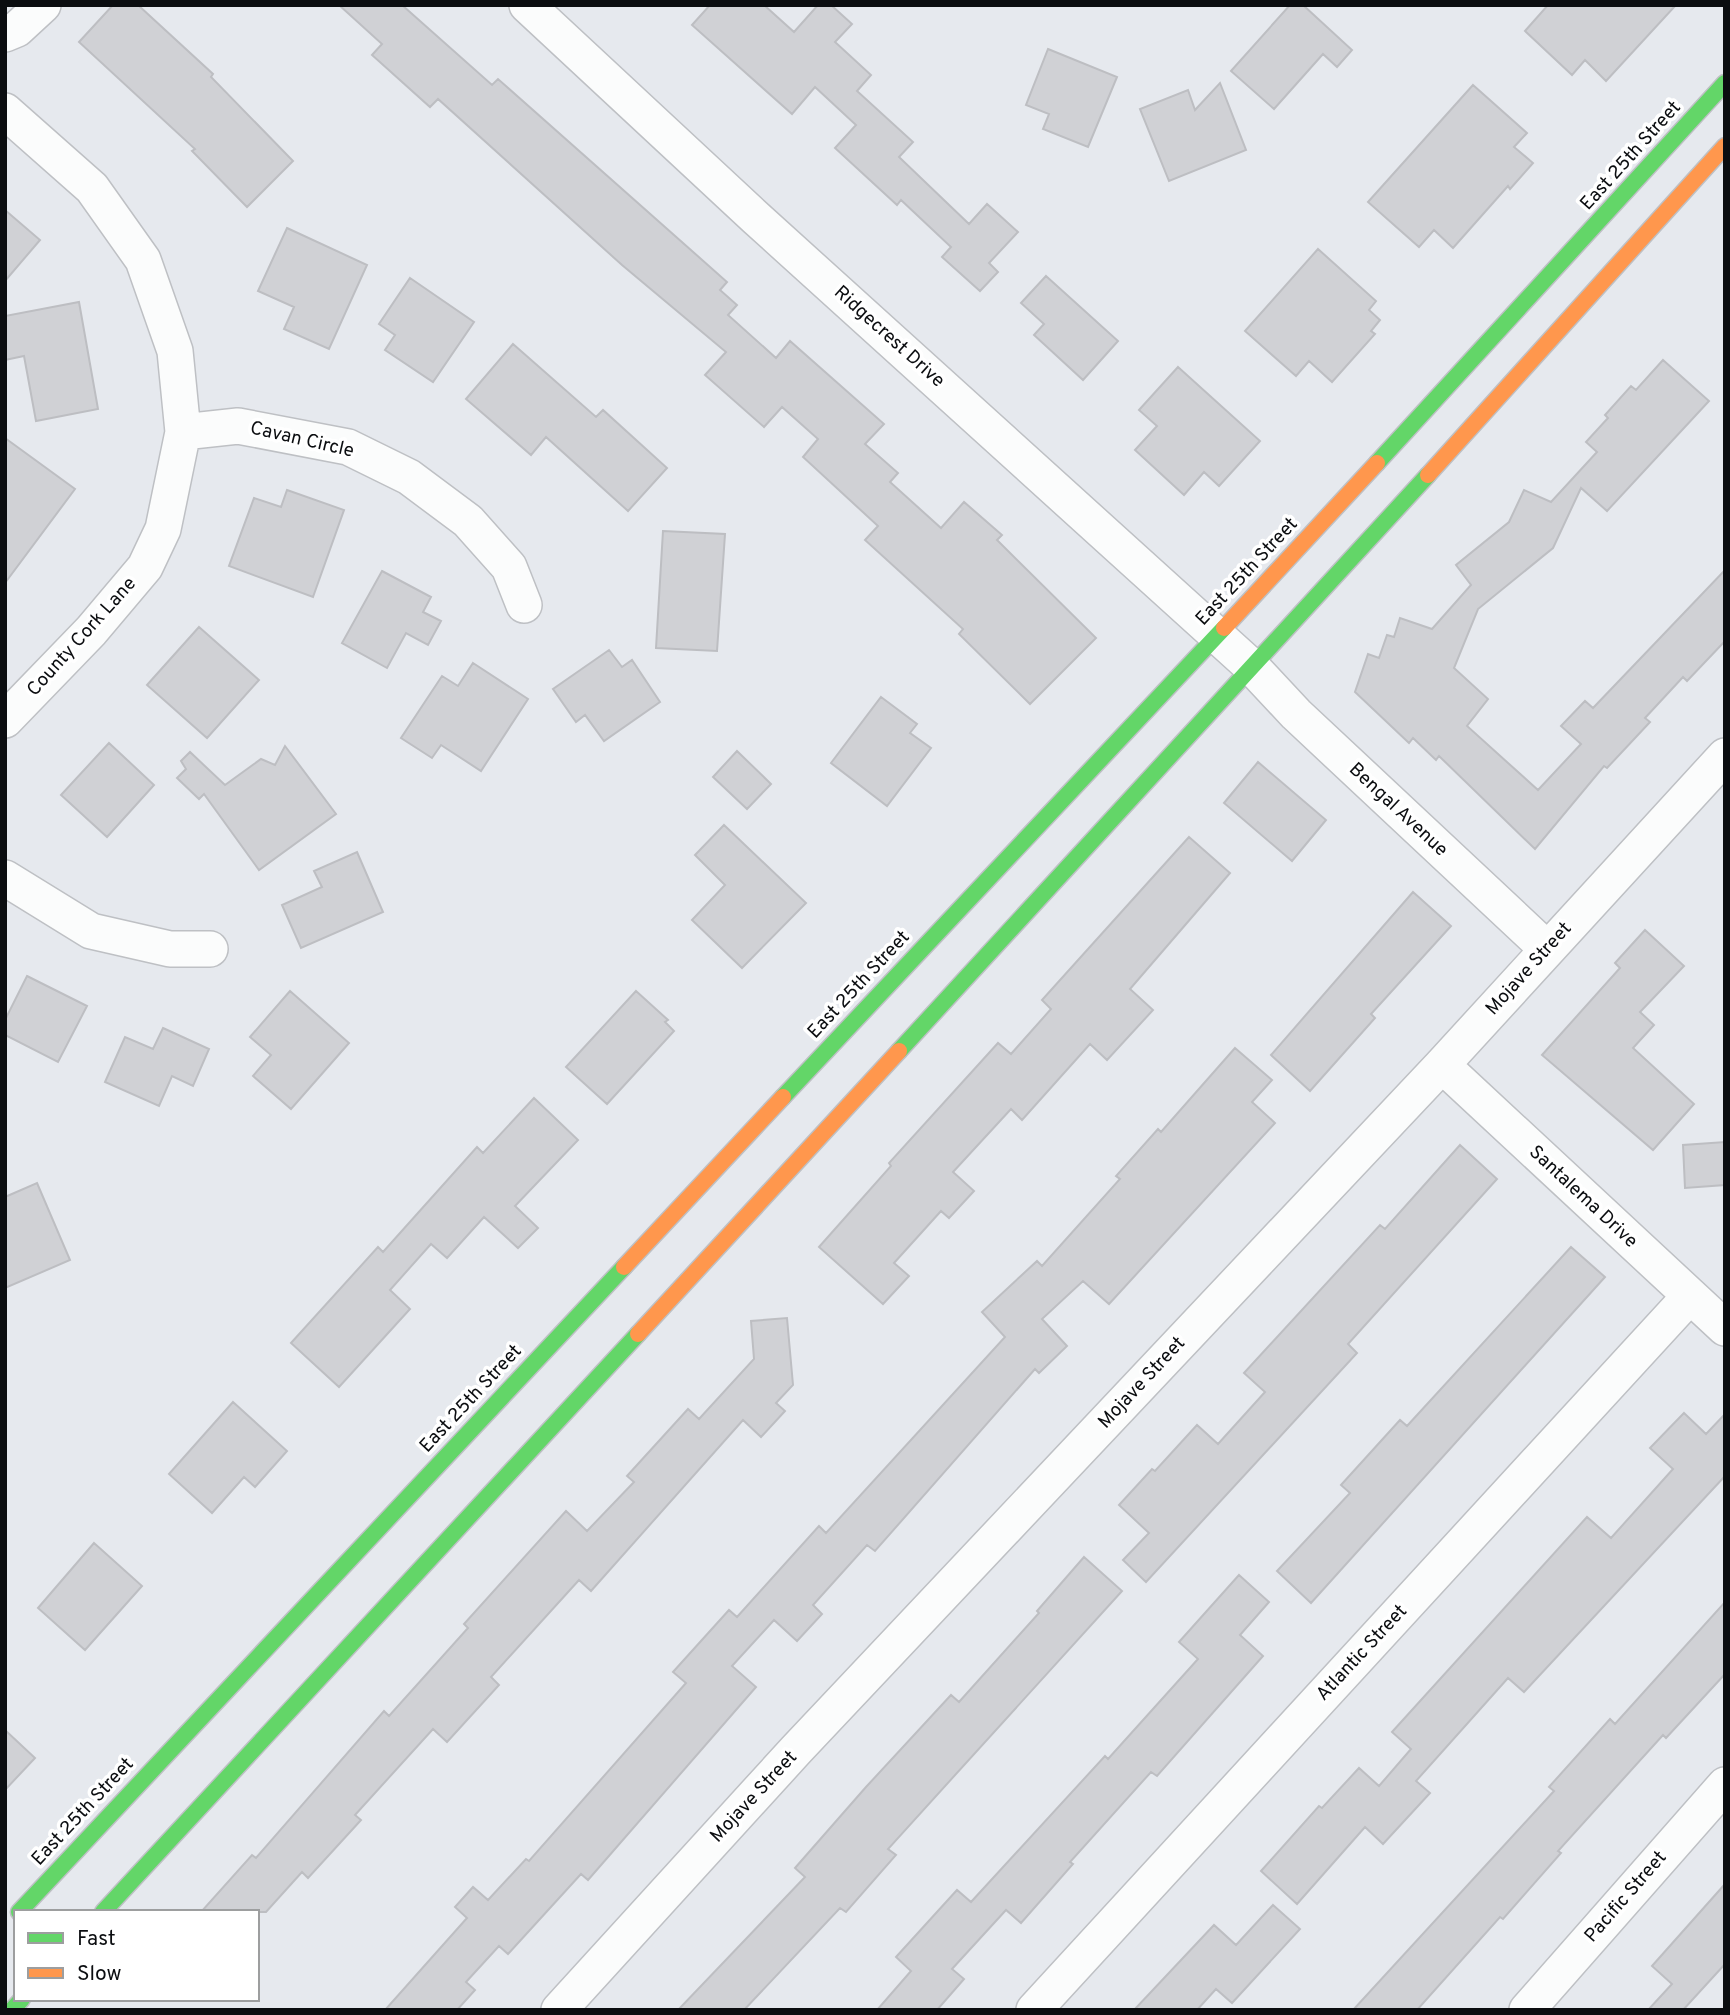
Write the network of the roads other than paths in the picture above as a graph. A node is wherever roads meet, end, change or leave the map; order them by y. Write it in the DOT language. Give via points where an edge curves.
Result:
graph roads {
  1 [pos="43,5"];
  2 [pos="546,11"];
  3 [pos="5,34"];
  4 [pos="1725,83"];
  5 [pos="5,111"];
  6 [pos="1725,146"];
  7 [pos="183,432"];
  8 [pos="524,605"];
  9 [pos="1217,635"];
  10 [pos="1253,667"];
  11 [pos="5,720"];
  12 [pos="1719,776"];
  13 [pos="5,878"];
  14 [pos="209,949"];
  15 [pos="1547,949"];
  16 [pos="1442,1065"];
  17 [pos="1689,1297"];
  18 [pos="1725,1328"];
  19 [pos="1725,1785"];
  20 [pos="20,1910"];
  21 [pos="105,1910"];
  22 [pos="559,2010"];
  23 [pos="1034,2010"];
  24 [pos="1527,2010"];
  1 -- 3 [label="street"];
  2 -- 9 [label="street, Ridgecrest Drive" via="755,218"];
  4 -- 9 [label="street, East 25th Street"];
  5 -- 7 [label="street, County Cork Lane" via="92,188 143,260 175,351"];
  6 -- 10 [label="street"];
  7 -- 8 [label="street, Cavan Circle" via="238,426 348,447 409,477 468,520 509,567"];
  7 -- 11 [label="street, County Cork Lane" via="163,529 145,567"];
  9 -- 10 [label="street, Ridgecrest Drive"];
  9 -- 20 [label="street, East 25th Street"];
  10 -- 15 [label="street, Bengal Avenue" via="1296,714"];
  10 -- 21 [label="street"];
  12 -- 15 [label="street, Mojave Street"];
  13 -- 14 [label="street" via="91,931 170,949"];
  15 -- 16 [label="street, Mojave Street"];
  16 -- 17 [label="street, Santalema Drive"];
  16 -- 22 [label="street, Mojave Street" via="806,1740"];
  17 -- 18 [label="street, Santalema Drive"];
  17 -- 23 [label="street, Atlantic Street"];
  19 -- 24 [label="street, Pacific Street"];
}
